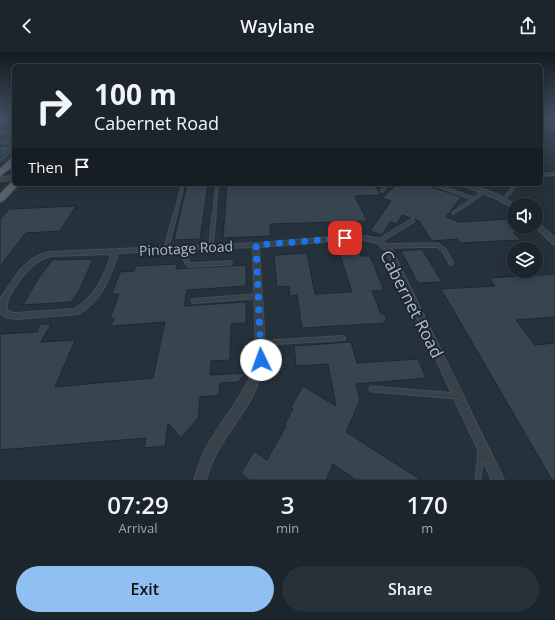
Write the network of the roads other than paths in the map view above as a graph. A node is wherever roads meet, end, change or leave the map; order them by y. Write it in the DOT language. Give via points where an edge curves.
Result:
graph roads {
  1 [pos="8,138"];
  2 [pos="12,142"];
  3 [pos="12,150"];
  4 [pos="0,161"];
  5 [pos="12,163"];
  6 [pos="0,173"];
  7 [pos="555,174"];
  8 [pos="543,175"];
  9 [pos="12,178"];
  10 [pos="0,179"];
  11 [pos="12,186"];
  12 [pos="182,186"];
  13 [pos="217,186"];
  14 [pos="386,186"];
  15 [pos="438,186"];
  16 [pos="468,186"];
  17 [pos="514,187"];
  18 [pos="382,191"];
  19 [pos="484,192"];
  20 [pos="0,199"];
  21 [pos="474,199"];
  22 [pos="503,200"];
  23 [pos="507,202"];
  24 [pos="453,214"];
  25 [pos="412,221"];
  26 [pos="543,231"];
  27 [pos="555,242"];
  28 [pos="382,244"];
  29 [pos="256,245"];
  30 [pos="211,247"];
  31 [pos="186,248"];
  32 [pos="166,249"];
  33 [pos="116,251"];
  34 [pos="230,263"];
  35 [pos="451,263"];
  36 [pos="258,296"];
  37 [pos="194,301"];
  38 [pos="3,315"];
  39 [pos="343,338"];
  40 [pos="260,343"];
  41 [pos="372,389"];
  42 [pos="458,396"];
  43 [pos="482,447"];
  44 [pos="200,480"];
  45 [pos="478,480"];
  46 [pos="498,480"];
  1 -- 2 [label="lane" via="2,143"];
  3 -- 4 [label="lane"];
  5 -- 6 [label="main road"];
  7 -- 8 [label="street"];
  9 -- 10 [label="street"];
  11 -- 20 [label="main road"];
  12 -- 32 [label="lane"];
  13 -- 30 [label="lane"];
  14 -- 18 [label="lane"];
  15 -- 21 [label="lane"];
  16 -- 19 [label="street"];
  17 -- 22 [label="lane"];
  19 -- 21 [label="lane"];
  19 -- 22 [label="street"];
  21 -- 24 [label="lane"];
  22 -- 23 [label="street"];
  25 -- 28 [label="lane"];
  26 -- 27 [label="street"];
  28 -- 29 [label="street, Cabernet Road" via="360,237"];
  28 -- 35 [label="lane" via="437,245 444,250"];
  28 -- 42 [label="street, Cabernet Road" via="389,250"];
  29 -- 30 [label="street, Pinotage Road"];
  29 -- 36 [label="street"];
  30 -- 31 [label="street, Pinotage Road"];
  31 -- 32 [label="street, Pinotage Road"];
  31 -- 34 [label="lane" via="186,261 189,265"];
  32 -- 33 [label="street, Pinotage Road"];
  33 -- 38 [label="street, Pinotage Road" via="50,254 36,260 28,265 4,299"];
  33 -- 38 [label="street, Pinotage Road" via="98,296 87,306 75,312"];
  36 -- 37 [label="lane"];
  36 -- 40 [label="street"];
  39 -- 40 [label="lane"];
  40 -- 44 [label="street" via="258,377 214,444"];
  41 -- 42 [label="lane"];
  42 -- 43 [label="street, Cabernet Road"];
  43 -- 45 [label="lane"];
  43 -- 46 [label="street, Cabernet Road"];
}
